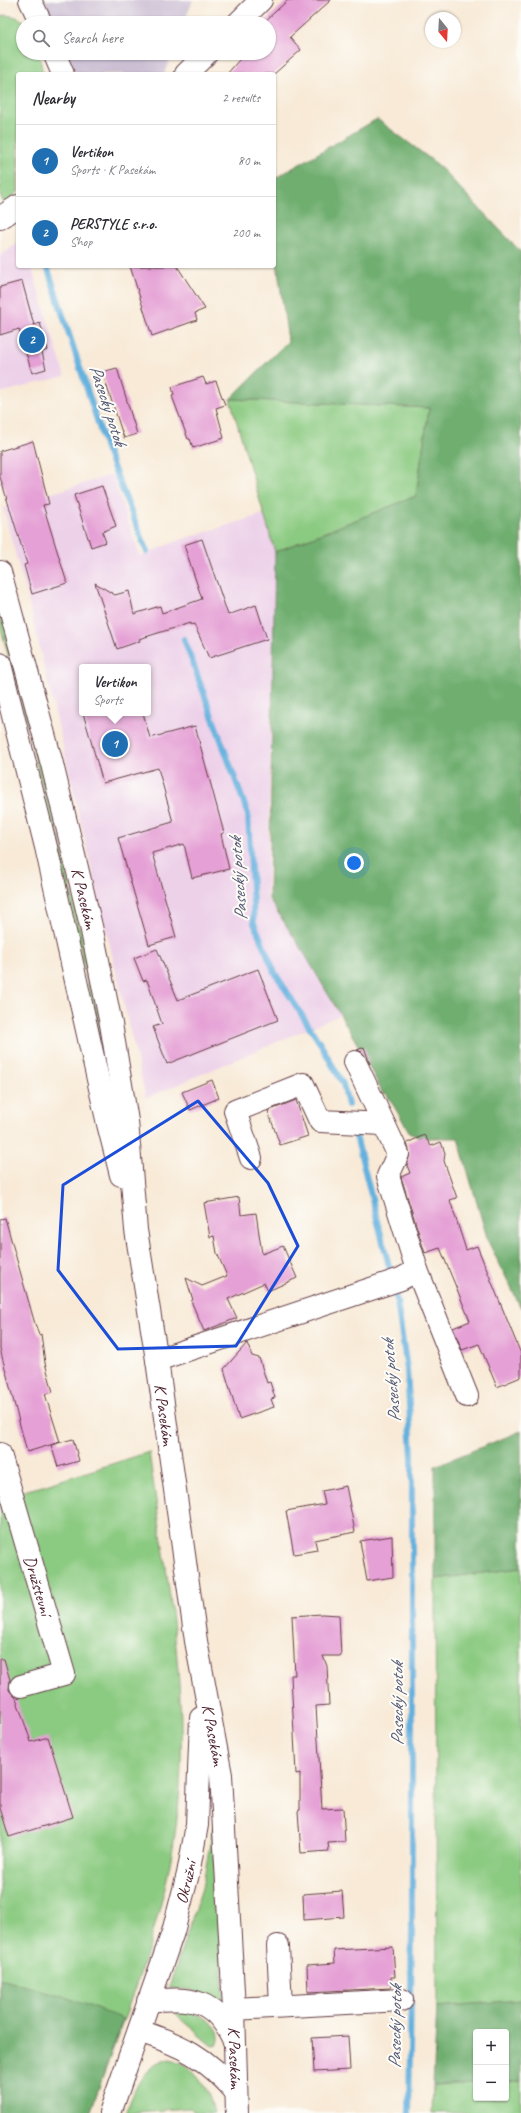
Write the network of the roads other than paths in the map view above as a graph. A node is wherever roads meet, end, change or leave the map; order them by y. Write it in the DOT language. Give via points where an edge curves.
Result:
graph roads {
  1 [pos="30,0"];
  2 [pos="261,0"];
  3 [pos="38,16"];
  4 [pos="245,16"];
  5 [pos="57,60"];
  6 [pos="200,60"];
  7 [pos="62,72"];
  8 [pos="188,72"];
  9 [pos="16,207"];
  10 [pos="0,218"];
  11 [pos="0,572"];
  12 [pos="0,664"];
  13 [pos="355,1062"];
  14 [pos="384,1124"];
  15 [pos="251,1158"];
  16 [pos="136,1230"];
  17 [pos="417,1270"];
  18 [pos="157,1360"];
  19 [pos="467,1396"];
  20 [pos="0,1454"];
  21 [pos="196,1641"];
  22 [pos="21,1686"];
  23 [pos="278,1946"];
  24 [pos="402,2000"];
  25 [pos="148,2001"];
  26 [pos="281,2006"];
  27 [pos="234,2008"];
  28 [pos="139,2031"];
  29 [pos="236,2046"];
  30 [pos="237,2103"];
  31 [pos="110,2113"];
  1 -- 3 [label="street"];
  2 -- 4 [label="street"];
  5 -- 7 [label="street"];
  6 -- 8 [label="street"];
  9 -- 10 [label="street"];
  11 -- 16 [label="street, K Pasekám" via="52,764 101,975 127,1121"];
  12 -- 16 [label="street, K Pasekám" via="62,915 108,1124"];
  13 -- 14 [label="street"];
  14 -- 15 [label="street" via="320,1121 303,1084 235,1111"];
  14 -- 17 [label="street" via="398,1154 388,1176"];
  16 -- 18 [label="street, K Pasekám"];
  17 -- 18 [label="street, K Pasekám" via="402,1279"];
  17 -- 19 [label="street"];
  18 -- 21 [label="street, K Pasekám"];
  20 -- 22 [label="street, Družstevní" via="64,1674"];
  21 -- 25 [label="street, Okružní" via="201,1720 197,1825 175,1925"];
  21 -- 27 [label="street, K Pasekám" via="221,1775"];
  23 -- 26 [label="street"];
  24 -- 26 [label="street"];
  25 -- 28 [label="street, Okružní"];
  25 -- 29 [label="street" via="183,1999 204,2005 223,2019"];
  26 -- 27 [label="street"];
  27 -- 29 [label="street, K Pasekám"];
  28 -- 30 [label="street" via="175,2043 209,2064"];
  28 -- 31 [label="street, Okružní"];
  29 -- 30 [label="street, K Pasekám"];
}
